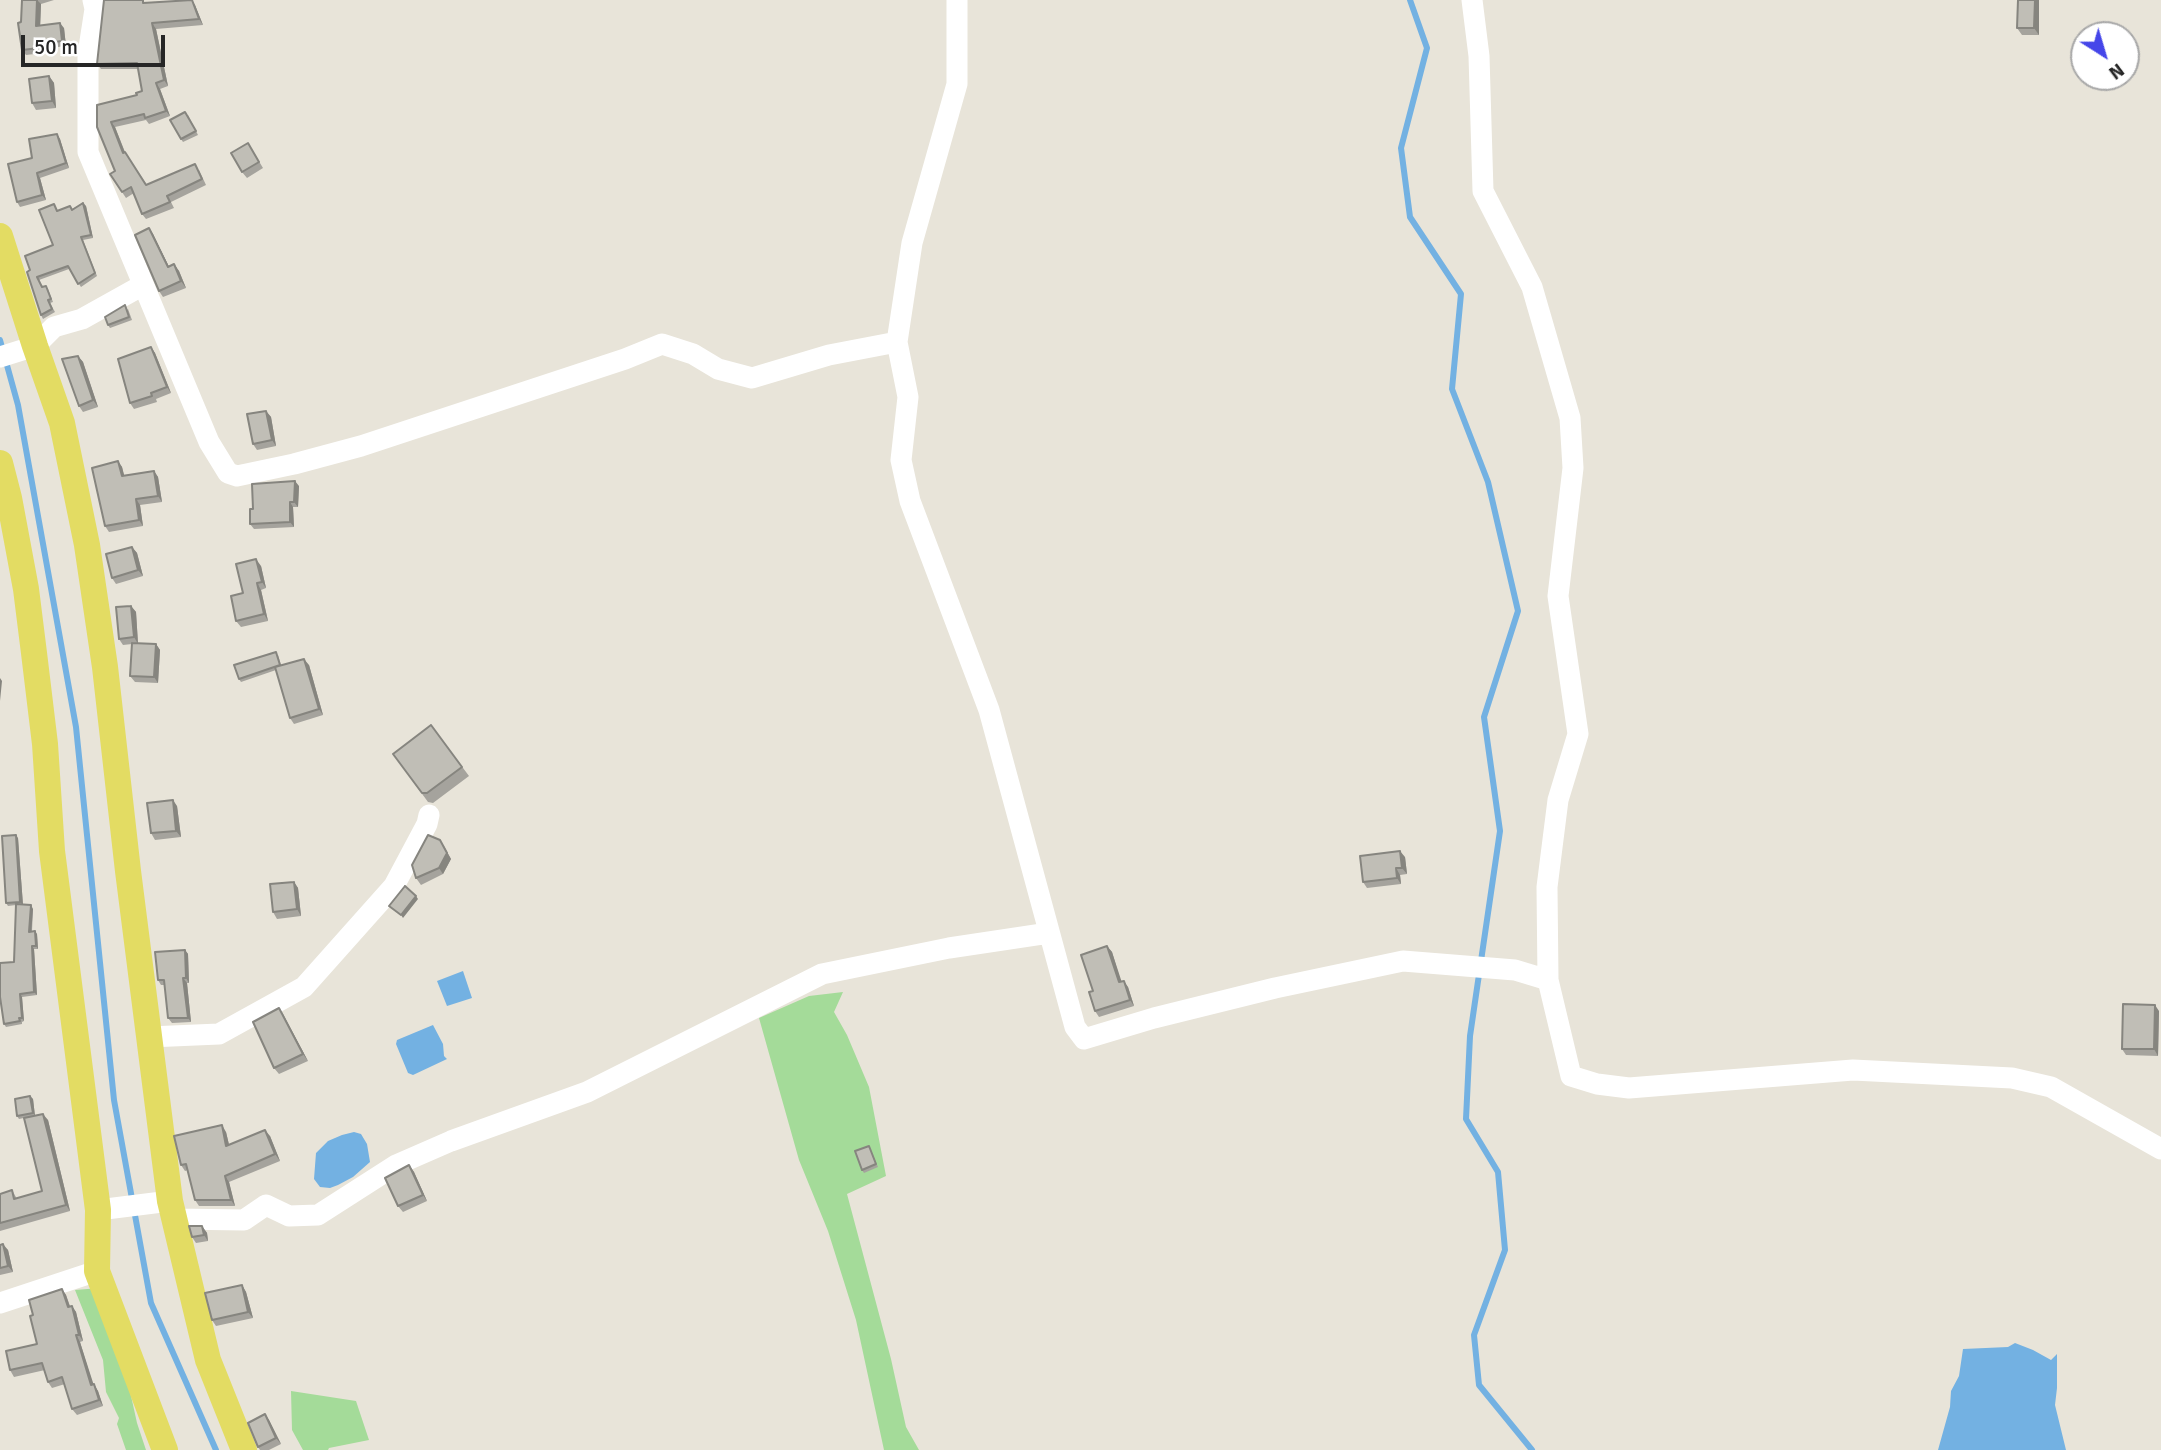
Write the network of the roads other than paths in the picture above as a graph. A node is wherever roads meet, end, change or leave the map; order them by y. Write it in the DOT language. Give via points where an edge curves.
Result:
graph roads {
  1 [pos="93,0"];
  2 [pos="957,0"];
  3 [pos="1472,0"];
  4 [pos="0,236"];
  5 [pos="143,285"];
  6 [pos="897,342"];
  7 [pos="35,346"];
  8 [pos="0,356"];
  9 [pos="0,463"];
  10 [pos="5,512"];
  11 [pos="429,815"];
  12 [pos="1049,933"];
  13 [pos="1548,980"];
  14 [pos="149,1037"];
  15 [pos="2161,1149"];
  16 [pos="97,1210"];
  17 [pos="172,1210"];
  18 [pos="97,1271"];
  19 [pos="2,1309"];
  20 [pos="165,1450"];
  21 [pos="244,1450"];
  1 -- 5 [label="street" via="88,152"];
  2 -- 6 [label="street" via="957,84 912,243"];
  3 -- 13 [label="street" via="1479,56 1483,191 1532,287 1570,418 1573,468 1558,596 1578,734 1558,800 1550,862"];
  4 -- 7 [label="main road"];
  5 -- 6 [label="street" via="209,442 228,472 237,476 361,446 662,344 693,354 718,369 752,378 829,355"];
  5 -- 7 [label="street" via="82,319 54,327"];
  6 -- 12 [label="street" via="908,397 901,460 910,501 989,710"];
  7 -- 8 [label="street"];
  7 -- 14 [label="main road" via="62,423 87,545 106,667"];
  9 -- 10 [label="main road"];
  10 -- 16 [label="main road" via="26,589 45,744 52,851"];
  11 -- 14 [label="street" via="394,886 304,987 219,1034"];
  12 -- 13 [label="street" via="1074,1027 1084,1039 1153,1018 1403,961 1515,970"];
  12 -- 17 [label="street" via="822,974 587,1092 396,1165 318,1215 289,1216 266,1205 244,1220"];
  13 -- 15 [label="street" via="1572,1076 1597,1084 1629,1088 1853,1070 2012,1078 2051,1087"];
  14 -- 17 [label="main road"];
  16 -- 17 [label="street"];
  16 -- 18 [label="main road"];
  17 -- 21 [label="main road" via="208,1360"];
  18 -- 19 [label="street"];
  18 -- 20 [label="main road"];
}
